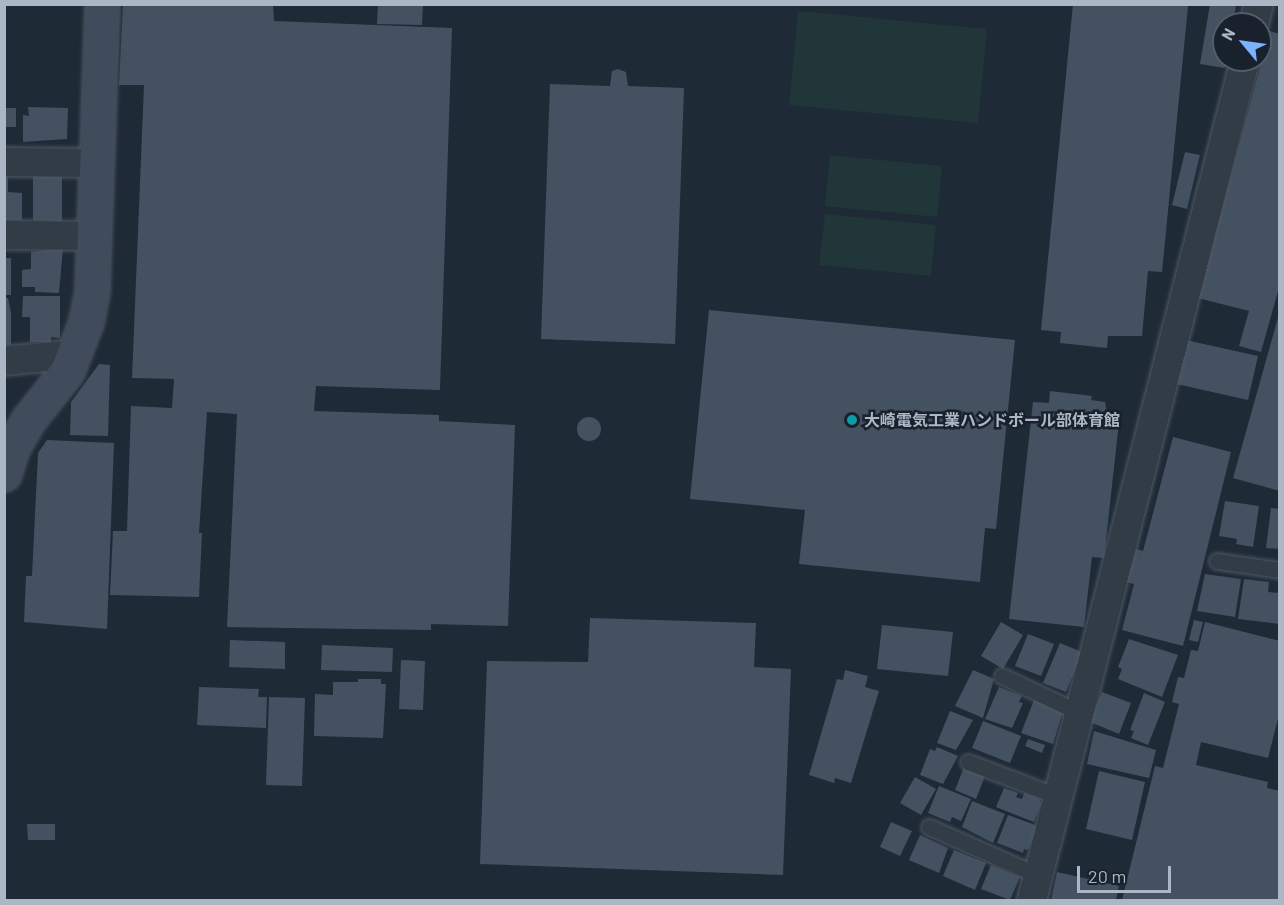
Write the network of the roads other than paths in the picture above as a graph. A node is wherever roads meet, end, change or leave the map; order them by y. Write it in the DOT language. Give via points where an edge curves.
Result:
graph roads {
  1 [pos="102,4"];
  2 [pos="1242,72"];
  3 [pos="4,162"];
  4 [pos="95,163"];
  5 [pos="4,235"];
  6 [pos="93,236"];
  7 [pos="75,354"];
  8 [pos="4,361"];
  9 [pos="4,474"];
  10 [pos="1217,561"];
  11 [pos="1280,570"];
  12 [pos="1002,676"];
  13 [pos="1078,712"];
  14 [pos="968,762"];
  15 [pos="1057,796"];
  16 [pos="929,827"];
  17 [pos="1035,888"];
  1 -- 4 [label="street"];
  2 -- 13 [label="street"];
  3 -- 4 [label="street"];
  4 -- 6 [label="street"];
  5 -- 6 [label="street"];
  6 -- 7 [label="street" via="92,290"];
  7 -- 8 [label="street"];
  7 -- 9 [label="street" via="67,371 29,419 12,448"];
  10 -- 11 [label="lane"];
  12 -- 13 [label="lane"];
  13 -- 15 [label="street"];
  14 -- 15 [label="lane"];
  15 -- 17 [label="street"];
  16 -- 17 [label="lane"];
}
